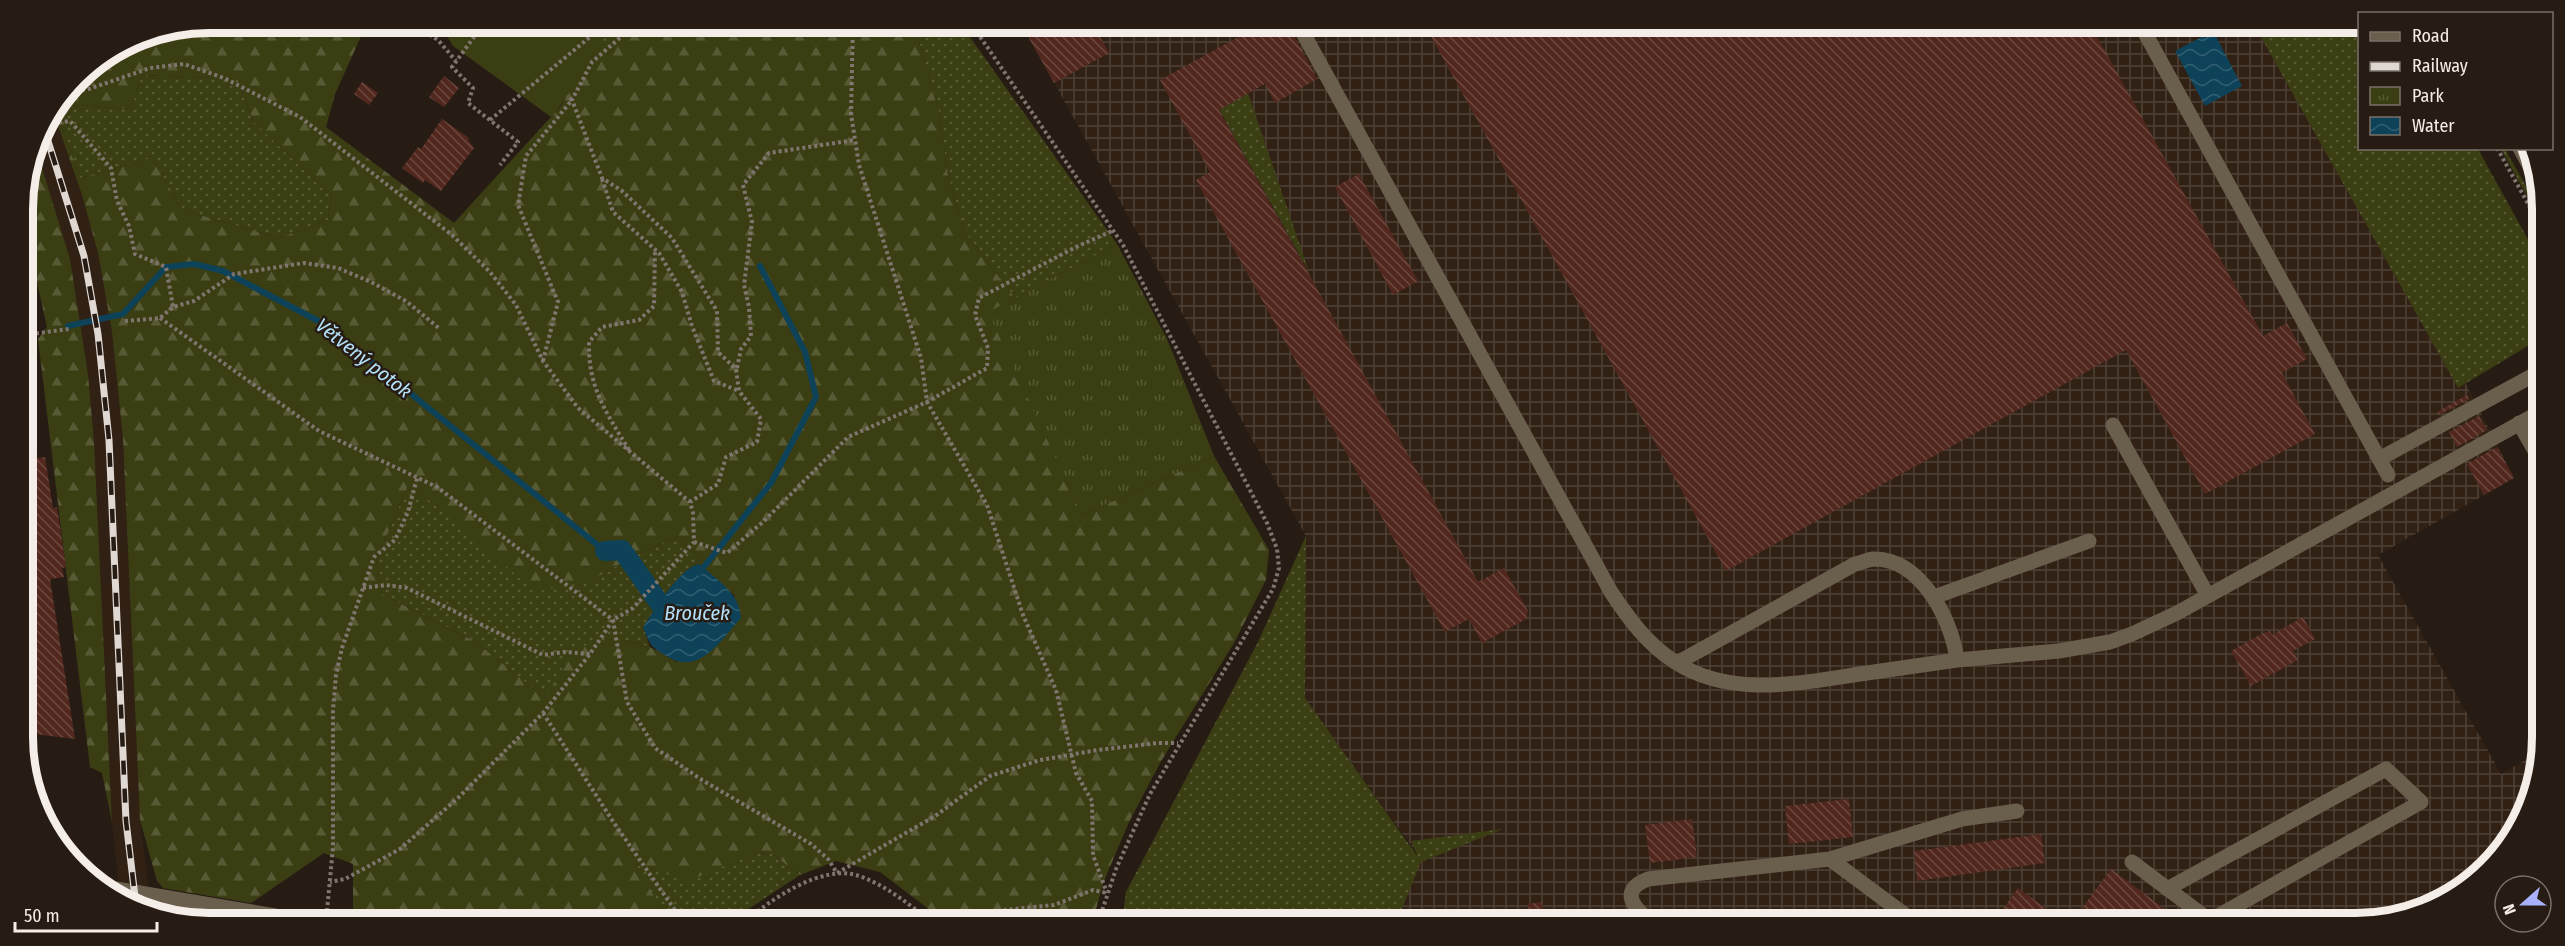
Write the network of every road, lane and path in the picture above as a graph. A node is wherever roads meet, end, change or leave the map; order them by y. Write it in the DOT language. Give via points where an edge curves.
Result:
graph roads {
  1 [pos="427,33"];
  2 [pos="477,33"];
  3 [pos="595,33"];
  4 [pos="625,33"];
  5 [pos="853,33"];
  6 [pos="979,33"];
  7 [pos="1303,33"];
  8 [pos="2145,33"];
  9 [pos="456,61"];
  10 [pos="81,90"];
  11 [pos="567,96"];
  12 [pos="573,100"];
  13 [pos="490,120"];
  14 [pos="56,123"];
  15 [pos="855,140"];
  16 [pos="2498,150"];
  17 [pos="500,165"];
  18 [pos="602,178"];
  19 [pos="2532,211"];
  20 [pos="1112,231"];
  21 [pos="655,250"];
  22 [pos="173,307"];
  23 [pos="160,318"];
  24 [pos="125,321"];
  25 [pos="69,329"];
  26 [pos="440,329"];
  27 [pos="33,334"];
  28 [pos="543,361"];
  29 [pos="736,369"];
  30 [pos="2532,376"];
  31 [pos="739,391"];
  32 [pos="927,402"];
  33 [pos="2532,416"];
  34 [pos="2519,423"];
  35 [pos="2113,425"];
  36 [pos="2532,446"];
  37 [pos="631,453"];
  38 [pos="2379,459"];
  39 [pos="2388,475"];
  40 [pos="417,478"];
  41 [pos="690,502"];
  42 [pos="2089,541"];
  43 [pos="694,542"];
  44 [pos="362,589"];
  45 [pos="2208,596"];
  46 [pos="1934,597"];
  47 [pos="612,620"];
  48 [pos="590,654"];
  49 [pos="1957,660"];
  50 [pos="1677,663"];
  51 [pos="543,713"];
  52 [pos="1178,743"];
  53 [pos="1072,754"];
  54 [pos="2017,812"];
  55 [pos="1830,859"];
  56 [pos="2132,862"];
  57 [pos="837,873"];
  58 [pos="330,882"];
  59 [pos="2167,889"];
  60 [pos="122,890"];
  61 [pos="1108,893"];
  62 [pos="287,913"];
  63 [pos="323,913"];
  64 [pos="677,913"];
  65 [pos="757,913"];
  66 [pos="919,913"];
  67 [pos="972,913"];
  68 [pos="1101,913"];
  69 [pos="1641,913"];
  70 [pos="1903,913"];
  71 [pos="2199,913"];
  72 [pos="2227,913"];
  1 -- 9 [label="path"];
  2 -- 9 [label="path"];
  3 -- 13 [label="path"];
  4 -- 12 [label="path" via="592,62"];
  5 -- 15 [label="path" via="851,114"];
  6 -- 20 [label="path"];
  7 -- 50 [label="street" via="1611,592 1652,645"];
  8 -- 38 [label="street"];
  9 -- 13 [label="path" via="452,67 473,88 468,103"];
  10 -- 28 [label="path" via="150,68 184,64 224,78 300,117 452,235 490,272 516,305"];
  11 -- 12 [label="path"];
  12 -- 18 [label="path"];
  12 -- 28 [label="path" via="526,156 519,205 558,302"];
  13 -- 17 [label="path" via="518,142"];
  14 -- 22 [label="path" via="70,121 111,168 117,201 129,226 135,254 166,267"];
  15 -- 29 [label="path" via="769,153 743,185 752,222 744,285 751,336 741,349"];
  15 -- 32 [label="path" via="859,165 921,358"];
  16 -- 19 [label="path"];
  18 -- 21 [label="path" via="613,212"];
  18 -- 29 [label="path" via="622,191 672,238 717,311 718,352"];
  20 -- 32 [label="path" via="979,297 975,315 988,348 987,368"];
  20 -- 52 [label="path" via="1123,244 1245,477 1277,549 1279,568 1273,589"];
  21 -- 31 [label="path" via="682,292 714,381"];
  21 -- 37 [label="path" via="654,306 639,320 602,327 589,342 589,366 603,407"];
  22 -- 23 [label="path"];
  22 -- 26 [label="path" via="194,301 234,274 304,263 338,268 406,301"];
  23 -- 24 [label="path"];
  23 -- 40 [label="path" via="319,431"];
  25 -- 27 [label="path"];
  28 -- 37 [label="path" via="578,408"];
  29 -- 31 [label="path"];
  30 -- 38 [label="street"];
  31 -- 41 [label="path" via="760,419 757,442 726,458 718,484"];
  32 -- 43 [label="path" via="848,436 727,553"];
  32 -- 53 [label="path" via="987,505 1023,615 1056,690"];
  33 -- 34 [label="street"];
  34 -- 36 [label="street"];
  34 -- 45 [label="street"];
  35 -- 45 [label="street"];
  37 -- 41 [label="path"];
  38 -- 39 [label="street"];
  40 -- 44 [label="path" via="408,512 394,540 374,557"];
  40 -- 47 [label="path" via="437,487"];
  41 -- 43 [label="path"];
  42 -- 46 [label="street"];
  43 -- 47 [label="path" via="633,608"];
  44 -- 48 [label="path" via="386,585 407,588 543,655"];
  44 -- 58 [label="path" via="336,675"];
  45 -- 49 [label="street" via="2110,642"];
  46 -- 49 [label="street" via="1952,632"];
  46 -- 50 [label="street" via="1906,570 1888,561 1871,559 1855,564"];
  47 -- 48 [label="path"];
  47 -- 57 [label="path" via="627,702 655,748 811,844"];
  48 -- 51 [label="path"];
  49 -- 50 [label="street" via="1756,686 1728,682"];
  51 -- 58 [label="path" via="400,849 345,879"];
  51 -- 64 [label="path"];
  52 -- 53 [label="path"];
  52 -- 61 [label="path" via="1150,794"];
  53 -- 57 [label="path" via="990,776 935,816"];
  53 -- 61 [label="path" via="1076,773 1092,801 1093,855"];
  54 -- 55 [label="street" via="1962,819"];
  55 -- 69 [label="street" via="1648,879 1632,890 1633,905"];
  55 -- 70 [label="street"];
  56 -- 59 [label="street"];
  57 -- 65 [label="path" via="804,883"];
  57 -- 66 [label="path" via="858,875"];
  58 -- 63 [label="path"];
  59 -- 71 [label="street"];
  59 -- 72 [label="street" via="2386,769 2421,802"];
  60 -- 62 [label="street"];
  61 -- 67 [label="path" via="1093,890 1054,904"];
  61 -- 68 [label="path"];
}
